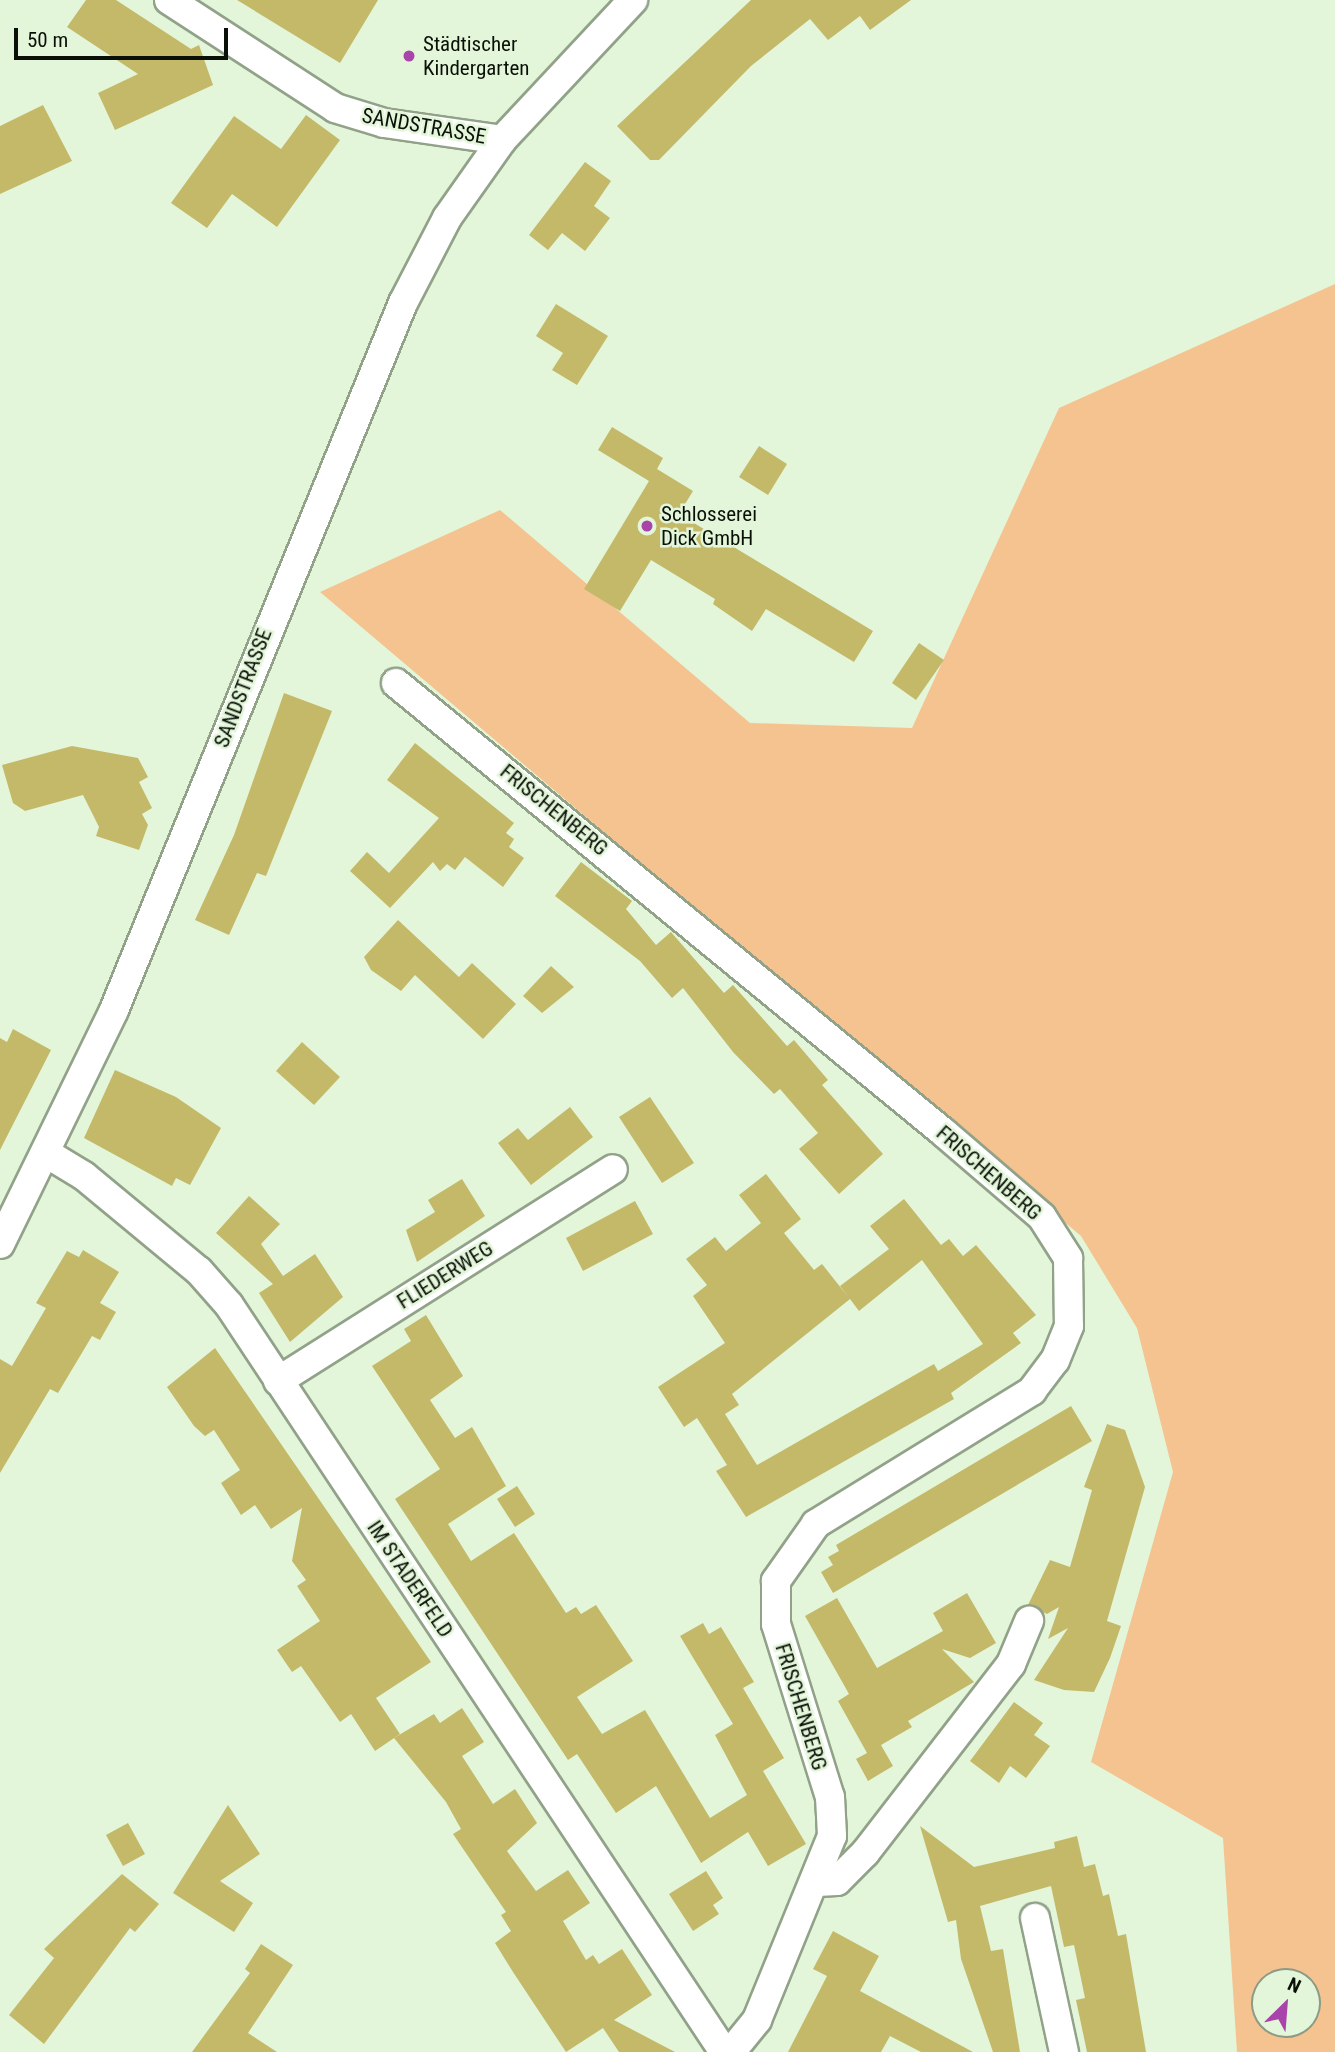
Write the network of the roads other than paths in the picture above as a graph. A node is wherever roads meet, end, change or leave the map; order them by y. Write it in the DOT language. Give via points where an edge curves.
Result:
graph roads {
  1 [pos="169,0"];
  2 [pos="633,0"];
  3 [pos="502,140"];
  4 [pos="396,682"];
  5 [pos="46,1153"];
  6 [pos="612,1169"];
  7 [pos="0,1244"];
  8 [pos="278,1381"];
  9 [pos="1029,1621"];
  10 [pos="817,1882"];
  11 [pos="1035,1918"];
  12 [pos="724,2052"];
  13 [pos="731,2052"];
  14 [pos="1064,2052"];
  1 -- 3 [label="street, SANDSTRASSE" via="335,108 384,123"];
  2 -- 3 [label="street, SANDSTRASSE"];
  3 -- 5 [label="street, SANDSTRASSE" via="447,218 403,303 114,1010"];
  4 -- 10 [label="street, FRISCHENBERG" via="943,1132 1042,1217 1069,1258 1069,1326 1055,1360 1032,1391 816,1524 776,1581 776,1624 830,1797 832,1836"];
  5 -- 7 [label="street, SANDSTRASSE"];
  5 -- 8 [label="street, IM STADERFELD" via="84,1176 199,1271"];
  6 -- 8 [label="street, FLIEDERWEG"];
  8 -- 12 [label="street, IM STADERFELD"];
  9 -- 10 [label="street" via="1011,1664 865,1853 837,1881"];
  10 -- 13 [label="street, FRISCHENBERG" via="758,2020"];
  11 -- 14 [label="street"];
}
